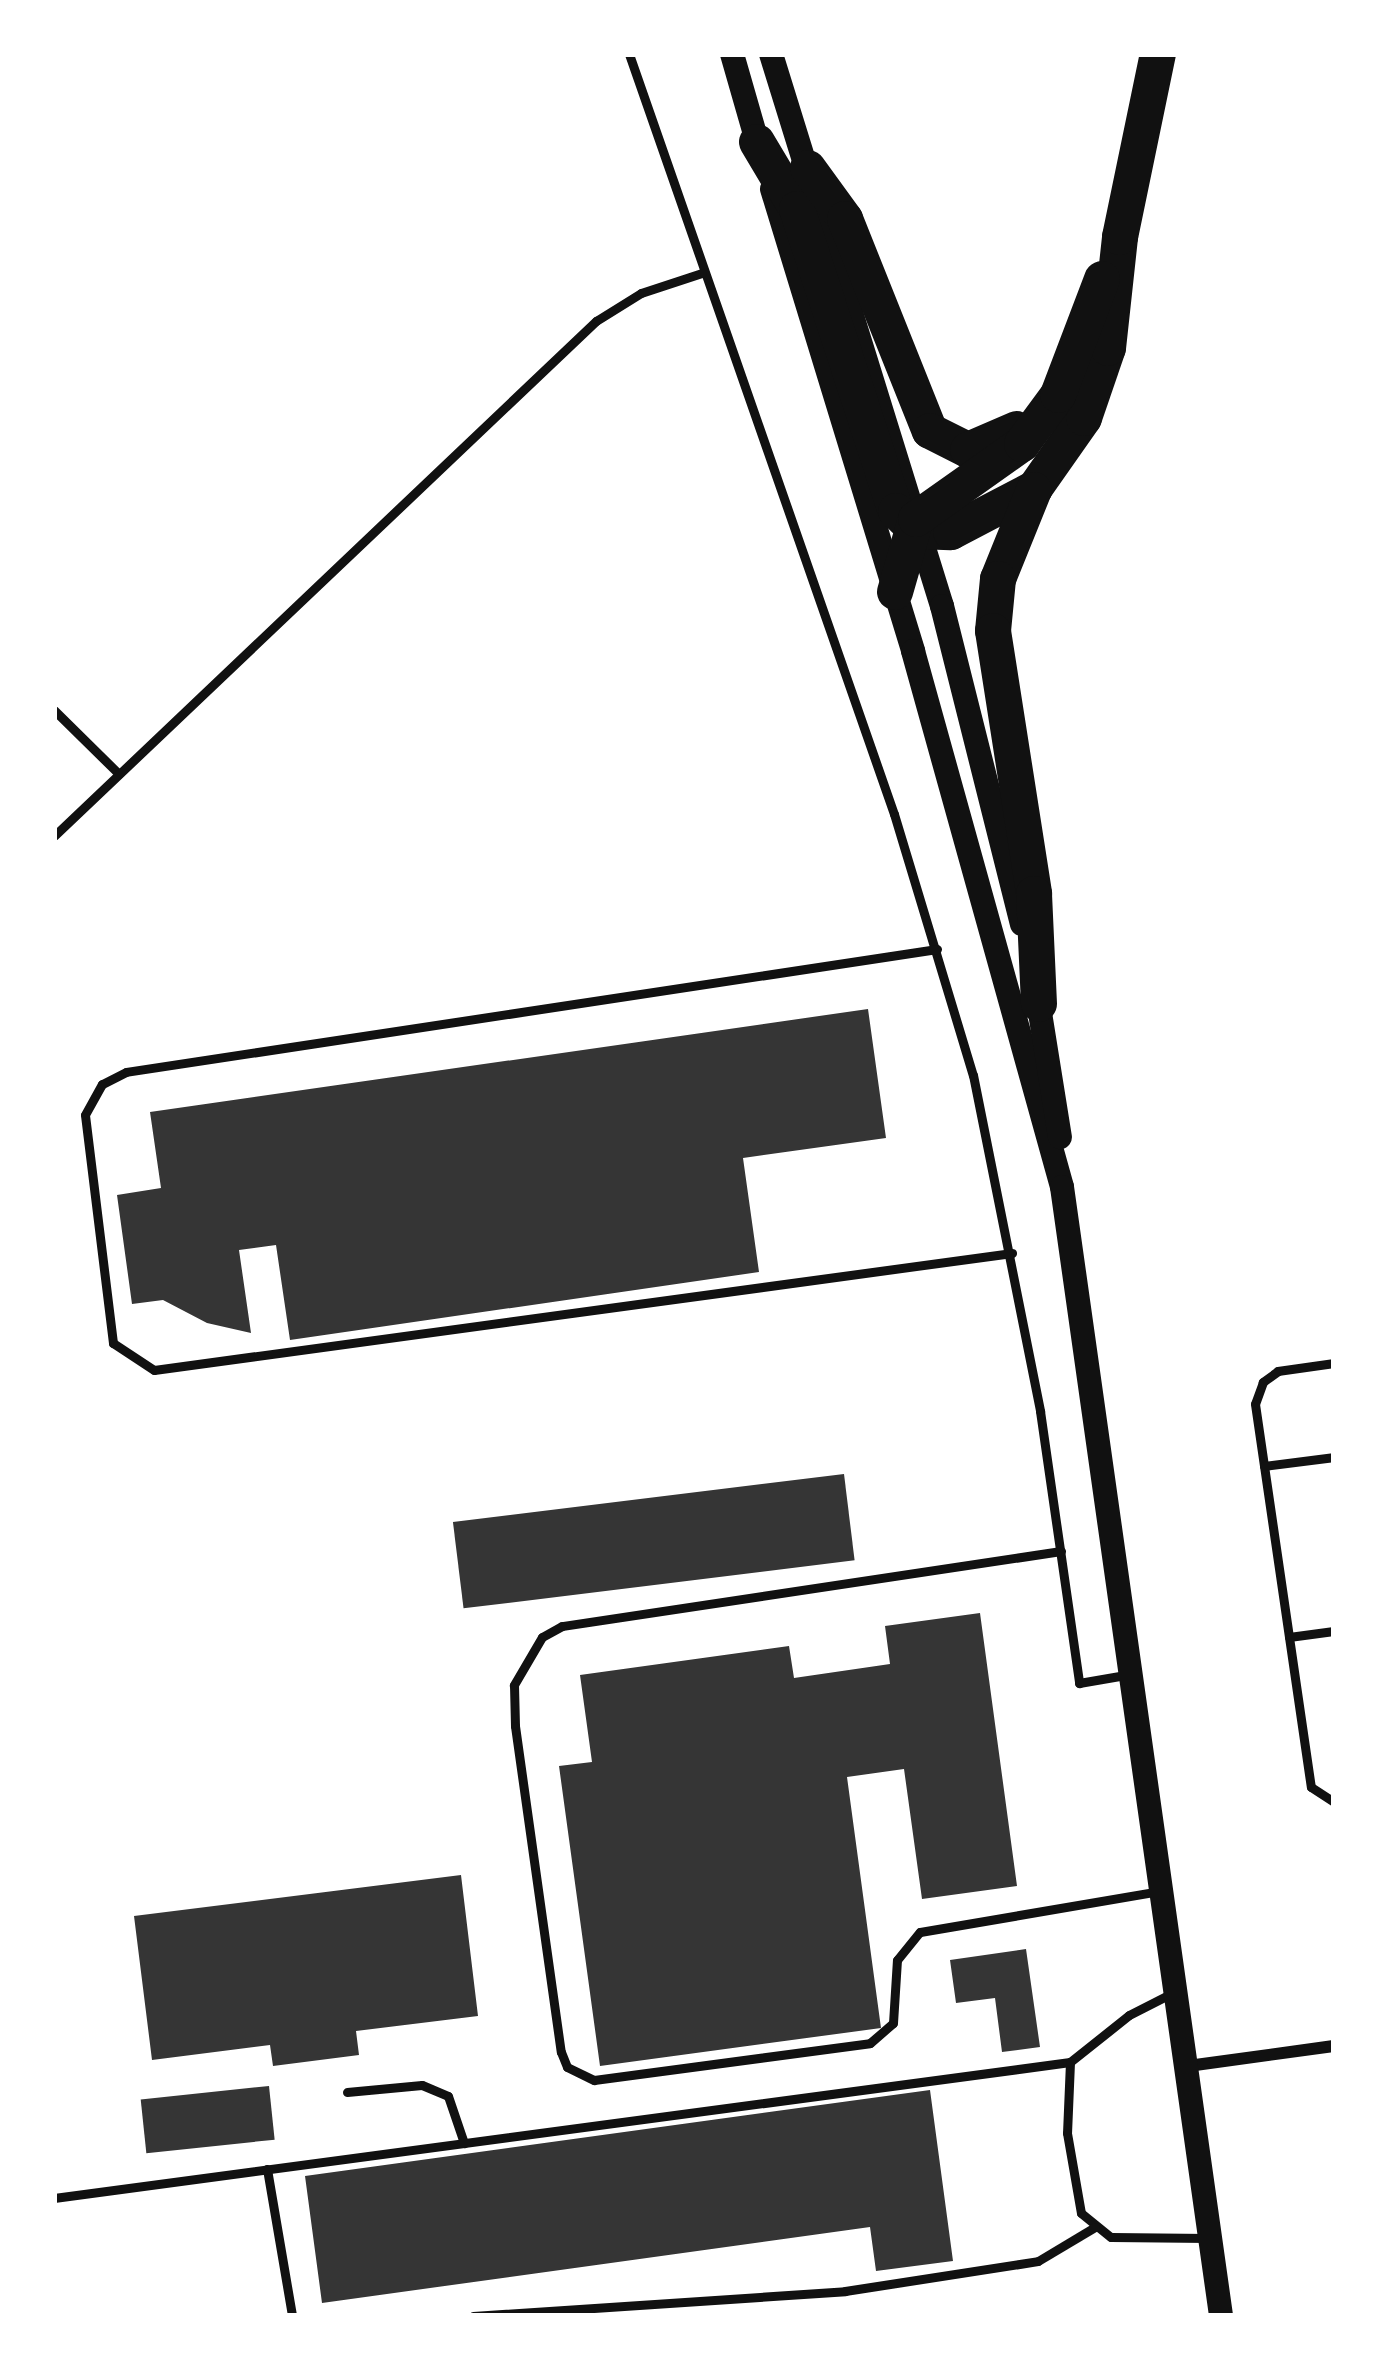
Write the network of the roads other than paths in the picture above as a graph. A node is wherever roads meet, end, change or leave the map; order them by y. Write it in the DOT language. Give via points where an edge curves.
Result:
graph roads {
  1 [pos="629,54"];
  2 [pos="732,54"];
  3 [pos="771,54"];
  4 [pos="1158,54"];
  5 [pos="758,142"];
  6 [pos="808,168"];
  7 [pos="1120,237"];
  8 [pos="702,273"];
  9 [pos="1042,418"];
  10 [pos="1034,488"];
  11 [pos="916,526"];
  12 [pos="895,592"];
  13 [pos="54,710"];
  14 [pos="119,774"];
  15 [pos="54,836"];
  16 [pos="937,949"];
  17 [pos="1039,1004"];
  18 [pos="1062,1187"];
  19 [pos="1012,1253"];
  20 [pos="1334,1363"];
  21 [pos="1334,1457"];
  22 [pos="1264,1466"];
  23 [pos="1061,1551"];
  24 [pos="1334,1631"];
  25 [pos="1289,1637"];
  26 [pos="1136,1673"];
  27 [pos="1334,1802"];
  28 [pos="1164,1891"];
  29 [pos="1176,1990"];
  30 [pos="1334,2046"];
  31 [pos="1070,2062"];
  32 [pos="1188,2066"];
  33 [pos="347,2092"];
  34 [pos="464,2143"];
  35 [pos="267,2170"];
  36 [pos="54,2198"];
  37 [pos="1095,2227"];
  38 [pos="1210,2238"];
  39 [pos="292,2316"];
  40 [pos="473,2316"];
  41 [pos="1221,2316"];
  1 -- 8 [label="lane"];
  2 -- 5 [label="main road"];
  3 -- 6 [label="main road"];
  4 -- 7 [label="highway"];
  5 -- 11 [label="highway" via="797,209 887,492"];
  5 -- 12 [label="main road"];
  6 -- 9 [label="highway" via="845,219 930,431 968,451"];
  6 -- 11 [label="main road"];
  7 -- 9 [label="highway" via="1068,376"];
  7 -- 10 [label="highway" via="1095,391"];
  8 -- 14 [label="lane" via="641,293 596,321"];
  8 -- 16 [label="lane"];
  9 -- 11 [label="highway" via="998,464"];
  10 -- 11 [label="highway" via="970,527"];
  10 -- 17 [label="highway" via="998,579 993,632 1034,894"];
  11 -- 12 [label="highway"];
  11 -- 17 [label="main road"];
  12 -- 18 [label="main road"];
  13 -- 14 [label="lane"];
  14 -- 15 [label="lane"];
  16 -- 19 [label="lane"];
  16 -- 19 [label="lane" via="114,1078 85,1115 113,1343 154,1370"];
  17 -- 18 [label="main road"];
  18 -- 26 [label="main road"];
  19 -- 23 [label="lane"];
  20 -- 22 [label="lane" via="1278,1371 1263,1382 1255,1404"];
  21 -- 22 [label="lane"];
  22 -- 25 [label="lane"];
  23 -- 26 [label="lane" via="1079,1683"];
  23 -- 28 [label="lane" via="562,1626 542,1637 514,1684 514,1726 561,2052 567,2067 594,2080 870,2043 893,2023 897,1960 920,1932"];
  24 -- 25 [label="lane"];
  25 -- 27 [label="lane" via="1311,1786"];
  26 -- 28 [label="main road"];
  28 -- 29 [label="main road"];
  29 -- 31 [label="lane"];
  29 -- 32 [label="main road"];
  30 -- 32 [label="street"];
  31 -- 34 [label="lane"];
  31 -- 37 [label="lane" via="1075,2197"];
  32 -- 38 [label="main road"];
  33 -- 34 [label="lane" via="422,2085 448,2096"];
  34 -- 35 [label="lane"];
  35 -- 36 [label="lane"];
  35 -- 39 [label="lane"];
  37 -- 38 [label="lane" via="1131,2240"];
  37 -- 40 [label="lane" via="1038,2261 845,2291"];
  38 -- 41 [label="main road"];
}
